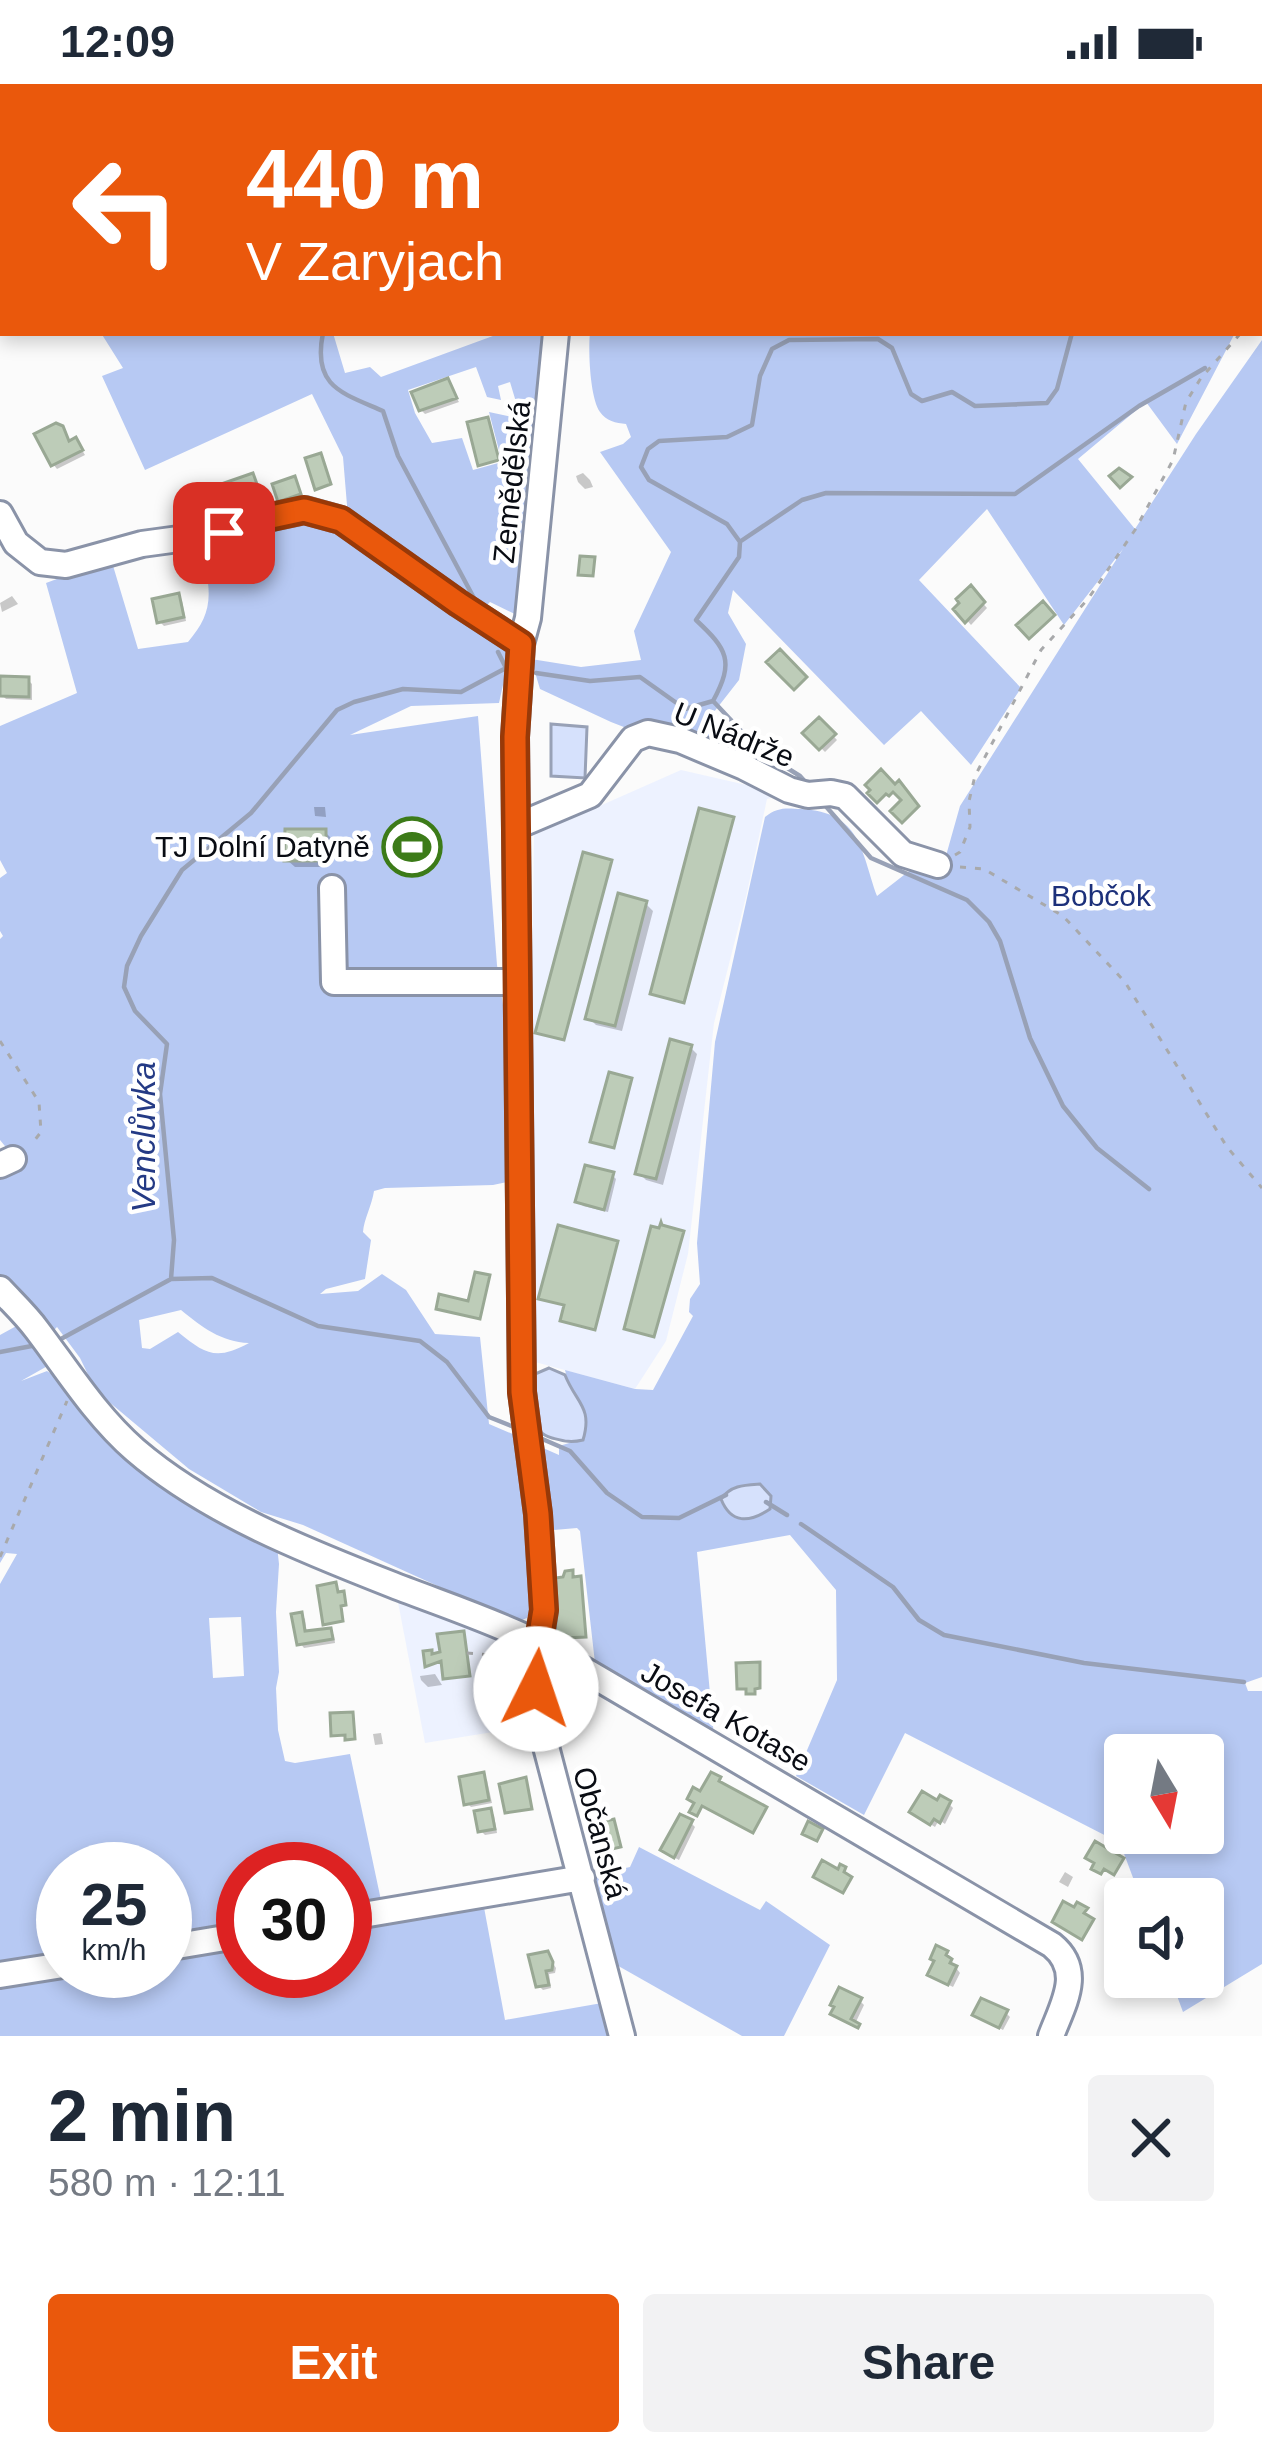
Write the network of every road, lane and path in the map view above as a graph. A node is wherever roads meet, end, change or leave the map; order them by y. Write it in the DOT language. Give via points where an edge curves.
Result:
graph roads {
  1 [pos="556,336"];
  2 [pos="1238,336"];
  3 [pos="0,514"];
  4 [pos="521,644"];
  5 [pos="517,826"];
  6 [pos="938,865"];
  7 [pos="332,888"];
  8 [pos="517,982"];
  9 [pos="0,1041"];
  10 [pos="6,1162"];
  11 [pos="1262,1188"];
  12 [pos="0,1289"];
  13 [pos="74,1383"];
  14 [pos="0,1557"];
  15 [pos="537,1650"];
  16 [pos="467,1654"];
  17 [pos="582,1878"];
  18 [pos="372,1913"];
  19 [pos="36,1970"];
  20 [pos="0,1976"];
  21 [pos="622,2036"];
  22 [pos="1051,2036"];
  1 -- 4 [label="street, Zemědělská"];
  2 -- 6 [label="path" via="1186,402 1173,460 1136,530 1041,650 975,776 960,852"];
  3 -- 4 [label="street" via="16,543 40,562 66,565 304,510 341,520"];
  4 -- 5 [label="street, Zemědělská"];
  5 -- 6 [label="street, U Nádrže" via="590,795 633,739 648,733 788,790 845,796 903,854"];
  5 -- 8 [label="street, Zemědělská"];
  6 -- 11 [label="path" via="984,869 1063,916 1125,982 1227,1148"];
  7 -- 8 [label="street" via="334,982"];
  8 -- 15 [label="street, Zemědělská" via="522,1392 544,1610"];
  9 -- 10 [label="path" via="39,1102 41,1132"];
  12 -- 13 [label="street, Josefa Kotase"];
  13 -- 14 [label="path"];
  13 -- 15 [label="street, Josefa Kotase" via="135,1450 221,1509 500,1624"];
  15 -- 16 [label="path"];
  15 -- 17 [label="street, Občanská" via="539,1720"];
  15 -- 22 [label="street, Josefa Kotase" via="1052,1945 1070,1975"];
  17 -- 18 [label="street"];
  17 -- 21 [label="street, Občanská"];
  19 -- 20 [label="street"];
}
